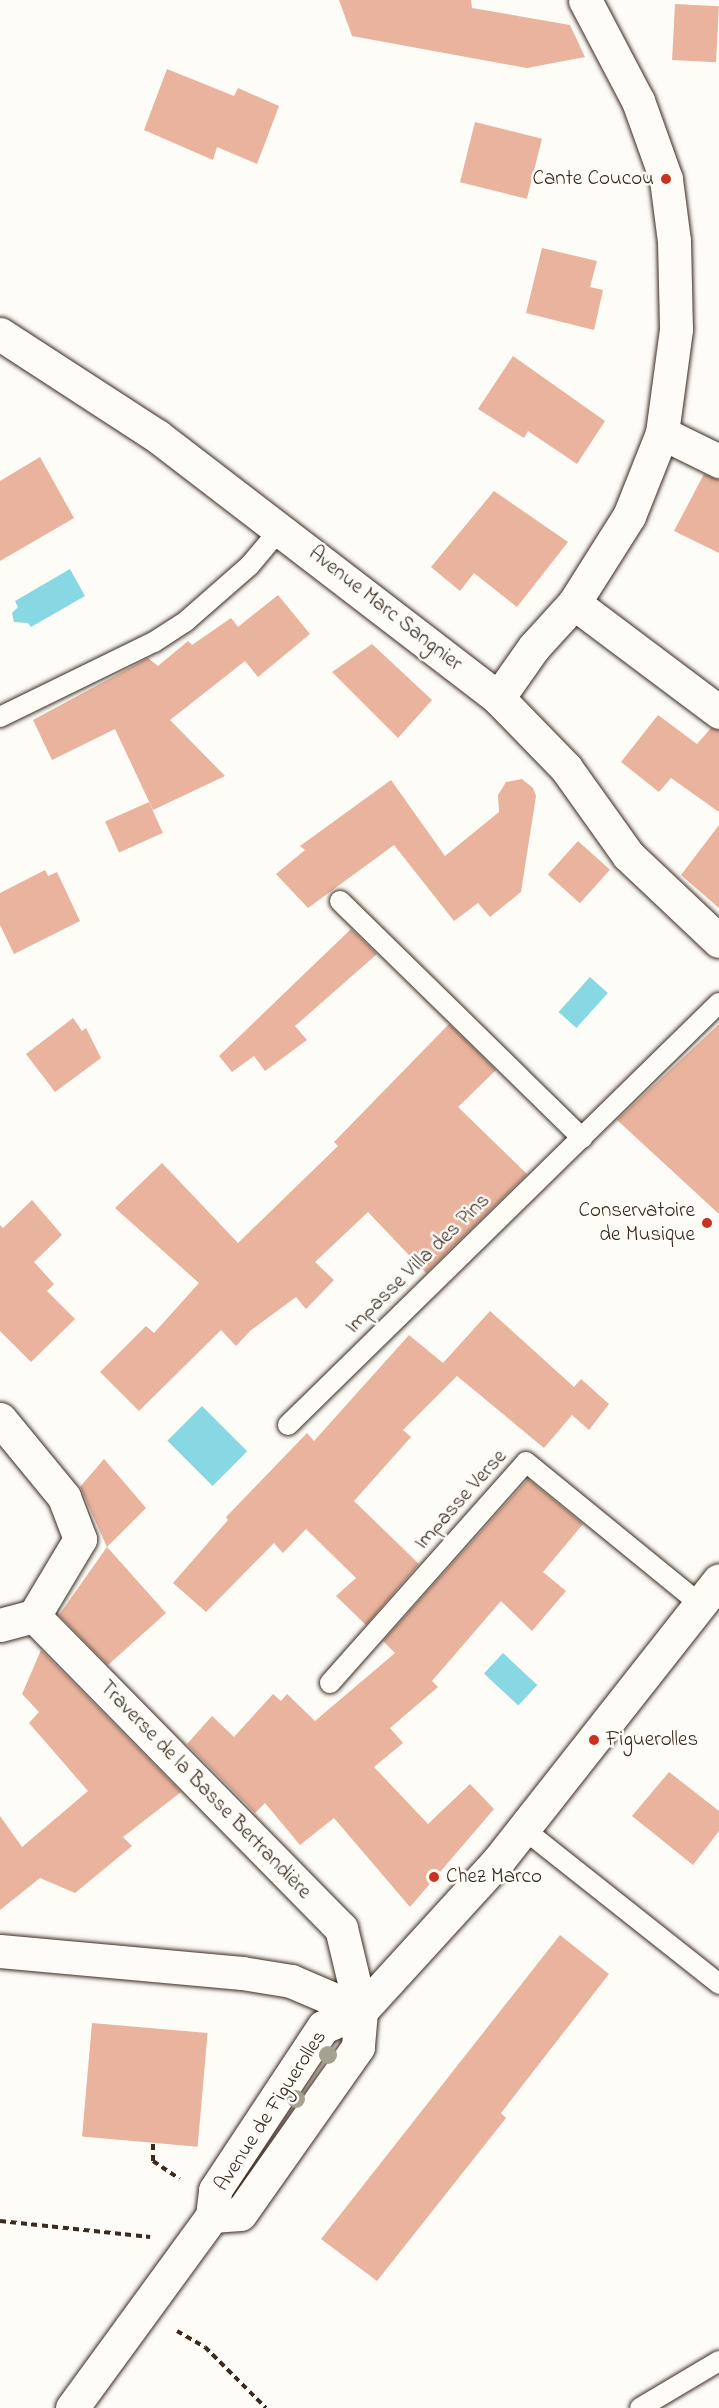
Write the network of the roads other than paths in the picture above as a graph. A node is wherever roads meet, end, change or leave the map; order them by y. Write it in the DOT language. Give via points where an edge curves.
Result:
graph roads {
  1 [pos="585,0"];
  2 [pos="0,334"];
  3 [pos="663,433"];
  4 [pos="719,461"];
  5 [pos="280,528"];
  6 [pos="574,603"];
  7 [pos="498,698"];
  8 [pos="719,712"];
  9 [pos="0,717"];
  10 [pos="340,902"];
  11 [pos="719,941"];
  12 [pos="719,1003"];
  13 [pos="582,1138"];
  14 [pos="0,1419"];
  15 [pos="288,1425"];
  16 [pos="713,1589"];
  17 [pos="34,1616"];
  18 [pos="0,1625"];
  19 [pos="330,1683"];
  20 [pos="525,1830"];
  21 [pos="0,1951"];
  22 [pos="719,1984"];
  23 [pos="361,2011"];
  24 [pos="719,2361"];
  25 [pos="72,2408"];
  26 [pos="640,2408"];
  1 -- 3 [label="street" via="638,101 666,178 674,241 676,329"];
  2 -- 5 [label="street, Avenue Marc Sangnier" via="157,436"];
  3 -- 4 [label="street"];
  3 -- 6 [label="street" via="629,516"];
  5 -- 7 [label="street, Avenue Marc Sangnier"];
  5 -- 9 [label="lane" via="250,565 185,622 154,642"];
  6 -- 7 [label="street" via="534,647"];
  6 -- 8 [label="street"];
  7 -- 11 [label="street, Avenue Marc Sangnier" via="566,768 628,855"];
  10 -- 13 [label="lane"];
  12 -- 13 [label="lane, Impasse Villa des Pins"];
  13 -- 15 [label="lane, Impasse Villa des Pins"];
  14 -- 17 [label="street" via="64,1497 80,1539"];
  16 -- 19 [label="lane, Impasse Verse" via="526,1461"];
  16 -- 20 [label="street"];
  17 -- 18 [label="street"];
  17 -- 23 [label="street, Traverse de la Basse Bertrandière" via="341,1928"];
  20 -- 22 [label="lane"];
  20 -- 23 [label="street"];
  21 -- 23 [label="street" via="291,1981"];
  23 -- 25 [label="street, Avenue de Figuerolles" via="358,2047 240,2214 213,2203 187,2250"];
  24 -- 26 [label="lane"];
}
